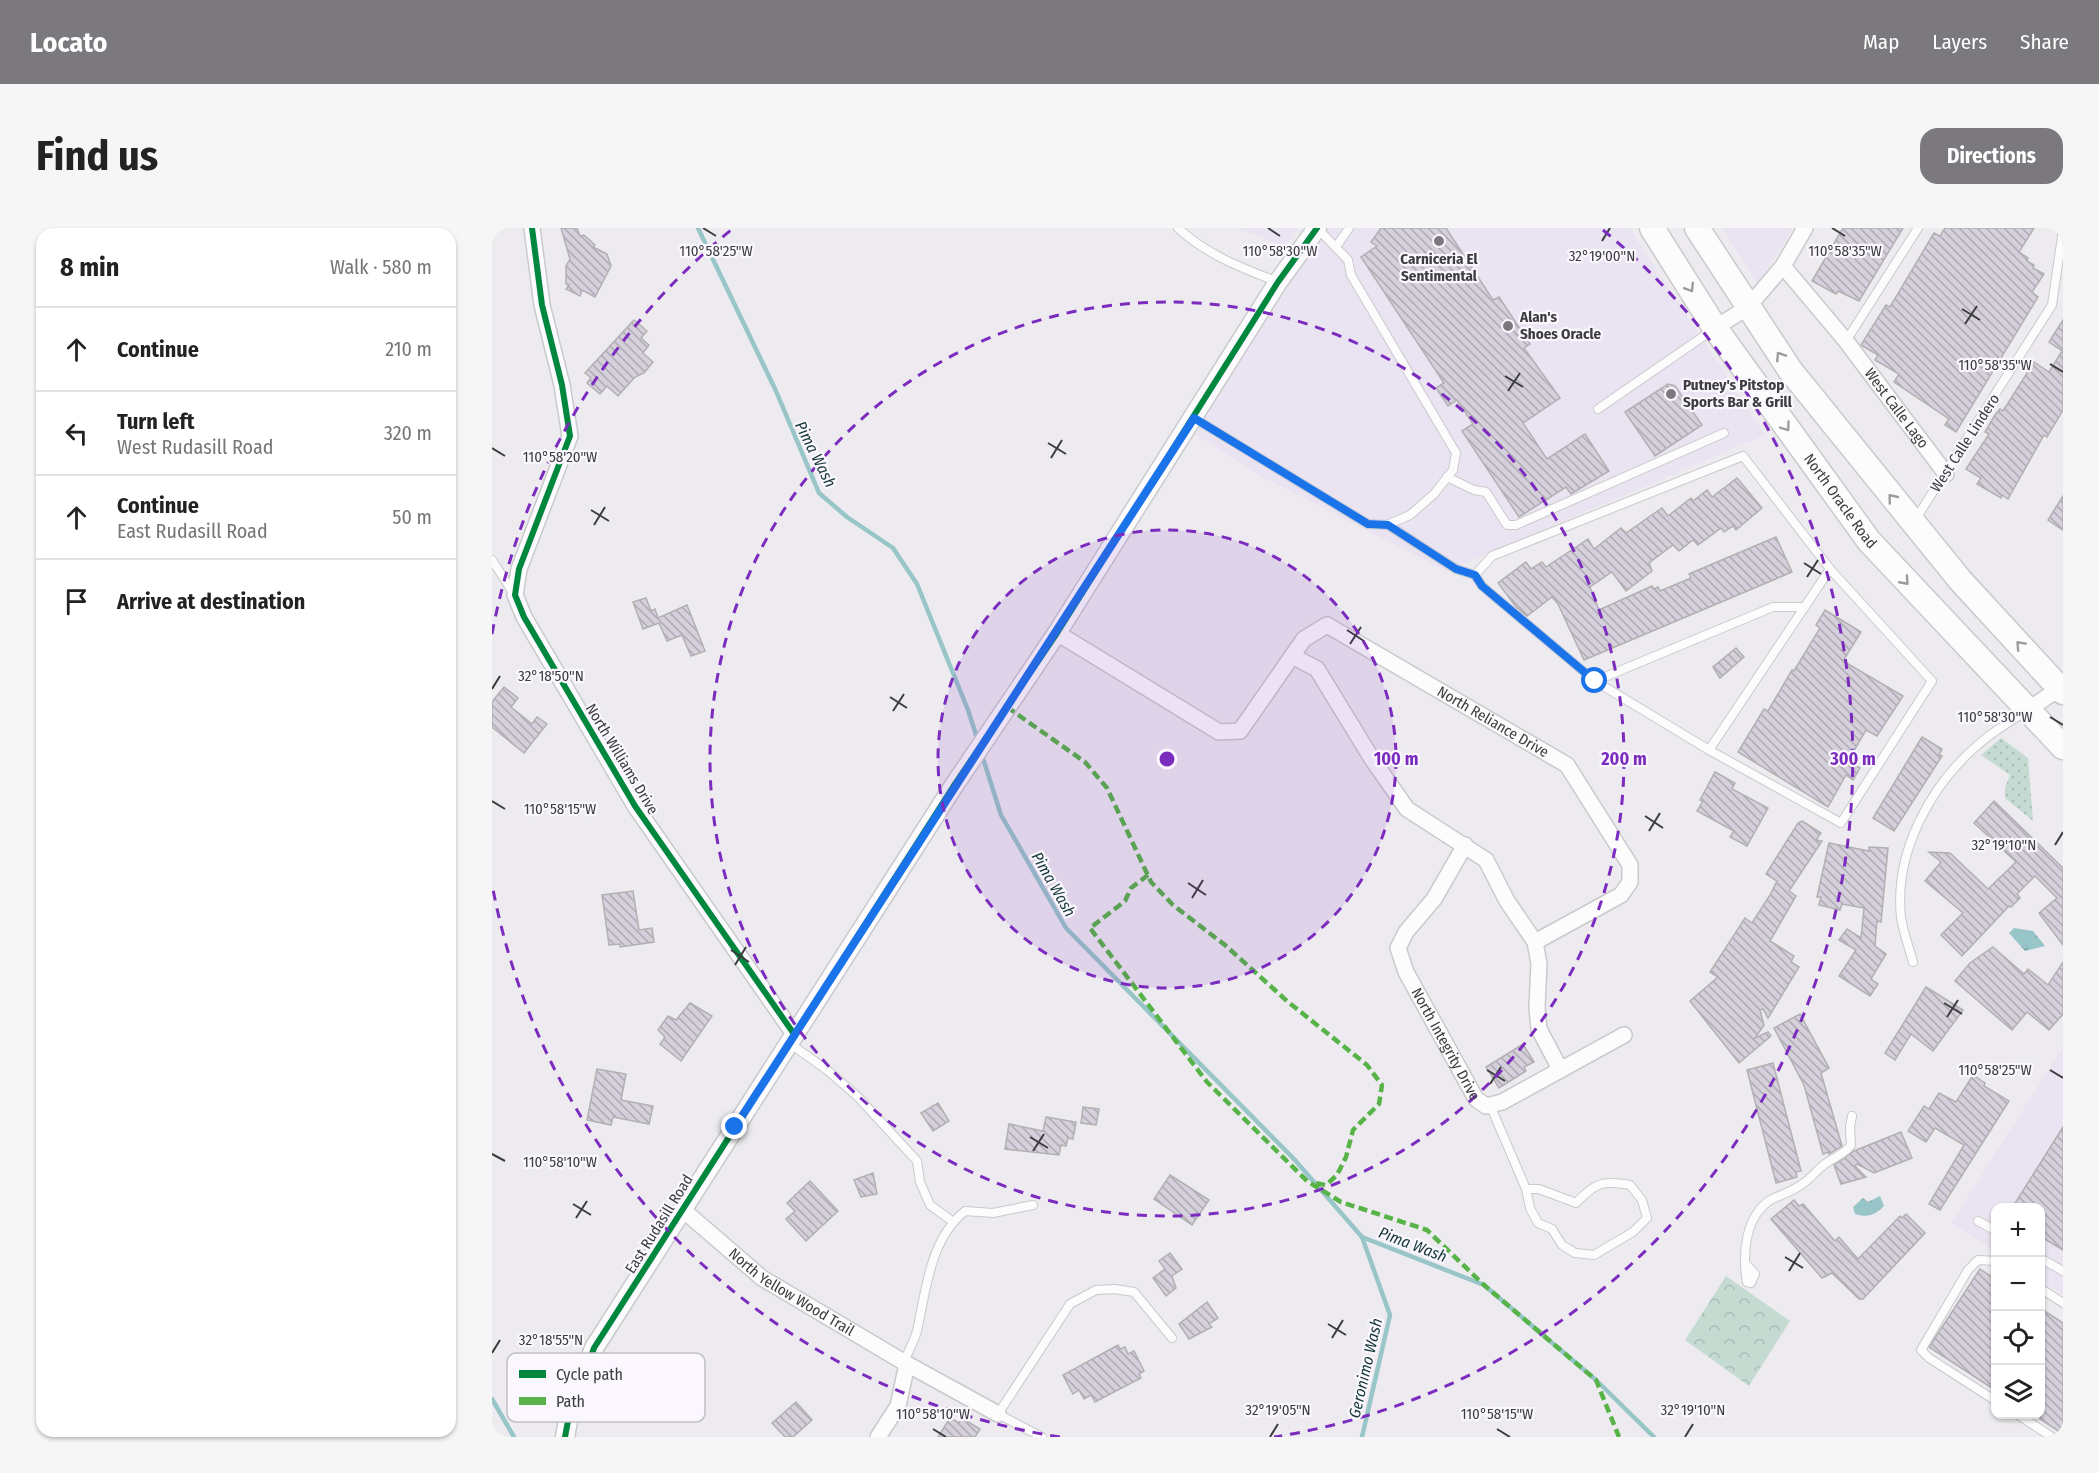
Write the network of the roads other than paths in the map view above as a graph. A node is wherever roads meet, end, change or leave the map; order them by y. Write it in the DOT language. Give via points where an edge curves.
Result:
graph roads {
  1 [pos="532,228"];
  2 [pos="1178,228"];
  3 [pos="1317,228"];
  4 [pos="1349,228"];
  5 [pos="1652,228"];
  6 [pos="1697,228"];
  7 [pos="1805,228"];
  8 [pos="1918,228"];
  9 [pos="2063,230"];
  10 [pos="1336,247"];
  11 [pos="1783,266"];
  12 [pos="1278,282"];
  13 [pos="1748,307"];
  14 [pos="1715,328"];
  15 [pos="1845,341"];
  16 [pos="1598,409"];
  17 [pos="1194,418"];
  18 [pos="1724,433"];
  19 [pos="1946,474"];
  20 [pos="1447,477"];
  21 [pos="1912,524"];
  22 [pos="1388,525"];
  23 [pos="492,560"];
  24 [pos="1830,569"];
  25 [pos="1475,575"];
  26 [pos="515,595"];
  27 [pos="1805,607"];
  28 [pos="1057,633"];
  29 [pos="1292,656"];
  30 [pos="1595,681"];
  31 [pos="2062,688"];
  32 [pos="2026,711"];
  33 [pos="2063,747"];
  34 [pos="1709,750"];
  35 [pos="1465,845"];
  36 [pos="1535,942"];
  37 [pos="1913,962"];
  38 [pos="1624,1035"];
  39 [pos="791,1038"];
  40 [pos="1560,1070"];
  41 [pos="1490,1105"];
  42 [pos="1852,1116"];
  43 [pos="1526,1189"];
  44 [pos="1033,1205"];
  45 [pos="682,1209"];
  46 [pos="952,1221"];
  47 [pos="1978,1221"];
  48 [pos="1991,1229"];
  49 [pos="1991,1261"];
  50 [pos="2045,1261"];
  51 [pos="1746,1264"];
  52 [pos="2063,1271"];
  53 [pos="2045,1291"];
  54 [pos="2063,1303"];
  55 [pos="1172,1338"];
  56 [pos="592,1353"];
  57 [pos="906,1363"];
  58 [pos="1991,1398"];
  59 [pos="998,1414"];
  60 [pos="2025,1419"];
  61 [pos="568,1422"];
  62 [pos="565,1437"];
  63 [pos="878,1437"];
  64 [pos="1042,1437"];
  65 [pos="2052,1437"];
  1 -- 26 [label="street" via="542,305 570,436 519,568"];
  2 -- 12 [label="lane" via="1204,249 1237,267"];
  3 -- 10 [label="lane"];
  3 -- 12 [label="street, East Rudasill Road"];
  4 -- 10 [label="lane"];
  5 -- 14 [label="highway, North Oracle Road, one-way"];
  6 -- 13 [label="highway"];
  7 -- 11 [label="street"];
  8 -- 15 [label="lane"];
  9 -- 19 [label="lane, West Calle Lindero" via="2052,305"];
  10 -- 20 [label="lane" via="1348,260 1351,275 1456,453 1453,470"];
  11 -- 13 [label="street"];
  11 -- 15 [label="street, West Calle Lago"];
  12 -- 17 [label="street, East Rudasill Road"];
  13 -- 14 [label="street"];
  21 -- 13 [label="highway, one-way" via="1790,370"];
  14 -- 16 [label="lane"];
  14 -- 32 [label="highway, North Oracle Road, one-way" via="1869,541"];
  15 -- 19 [label="street, West Calle Lago"];
  17 -- 22 [label="lane" via="1368,524"];
  17 -- 28 [label="street, East Rudasill Road"];
  18 -- 20 [label="lane" via="1516,525 1507,525 1486,492"];
  19 -- 21 [label="lane, West Calle Lindero"];
  20 -- 22 [label="lane" via="1410,515"];
  31 -- 21 [label="highway, one-way" via="1959,580"];
  22 -- 25 [label="lane" via="1456,569"];
  23 -- 26 [label="lane"];
  24 -- 25 [label="lane" via="1743,456 1492,556"];
  24 -- 27 [label="lane"];
  24 -- 34 [label="lane" via="1932,681 1841,823"];
  25 -- 30 [label="lane" via="1482,586"];
  26 -- 39 [label="street, North Williams Drive" via="524,617 635,806"];
  27 -- 30 [label="lane" via="1773,607"];
  27 -- 34 [label="lane"];
  28 -- 29 [label="street" via="1219,732 1240,731"];
  28 -- 39 [label="street, East Rudasill Road"];
  29 -- 35 [label="street" via="1317,669 1407,808"];
  29 -- 36 [label="street, North Reliance Drive" via="1304,639 1327,625 1567,765 1630,866 1630,882 1621,895"];
  30 -- 34 [label="lane"];
  31 -- 32 [label="street"];
  32 -- 33 [label="highway, North Oracle Road"];
  32 -- 37 [label="lane" via="1974,749 1949,775 1914,830 1901,870 1901,918"];
  35 -- 36 [label="street" via="1486,860 1507,901"];
  35 -- 41 [label="street, North Integrity Drive" via="1434,899 1406,932 1398,948 1406,972 1476,1100"];
  36 -- 40 [label="street" via="1539,1029"];
  38 -- 40 [label="street, North Integrity Drive"];
  39 -- 45 [label="street, East Rudasill Road"];
  39 -- 46 [label="lane" via="857,1096 917,1161 920,1182 930,1205"];
  40 -- 41 [label="street, North Integrity Drive" via="1503,1102"];
  41 -- 43 [label="lane"];
  42 -- 51 [label="lane" via="1851,1145 1847,1150 1755,1214 1747,1236"];
  43 -- 43 [label="lane" via="1538,1223 1552,1229 1562,1245 1575,1254 1594,1255 1633,1232 1647,1218 1642,1200 1630,1185 1610,1182 1592,1187 1576,1203 1539,1189"];
  44 -- 46 [label="lane" via="993,1213 965,1211"];
  45 -- 56 [label="street, East Rudasill Road"];
  45 -- 57 [label="street, North Yellow Wood Trail" via="762,1278"];
  46 -- 57 [label="lane" via="933,1258"];
  47 -- 48 [label="lane"];
  49 -- 58 [label="lane" via="1978,1260 1968,1270 1921,1350"];
  50 -- 52 [label="lane"];
  53 -- 54 [label="lane"];
  55 -- 59 [label="lane" via="1134,1292 1096,1290 1070,1304"];
  57 -- 59 [label="street, North Yellow Wood Trail"];
  57 -- 63 [label="street" via="898,1406"];
  59 -- 64 [label="lane"];
  60 -- 65 [label="lane"];
  61 -- 62 [label="street, East Rudasill Road"];
}
